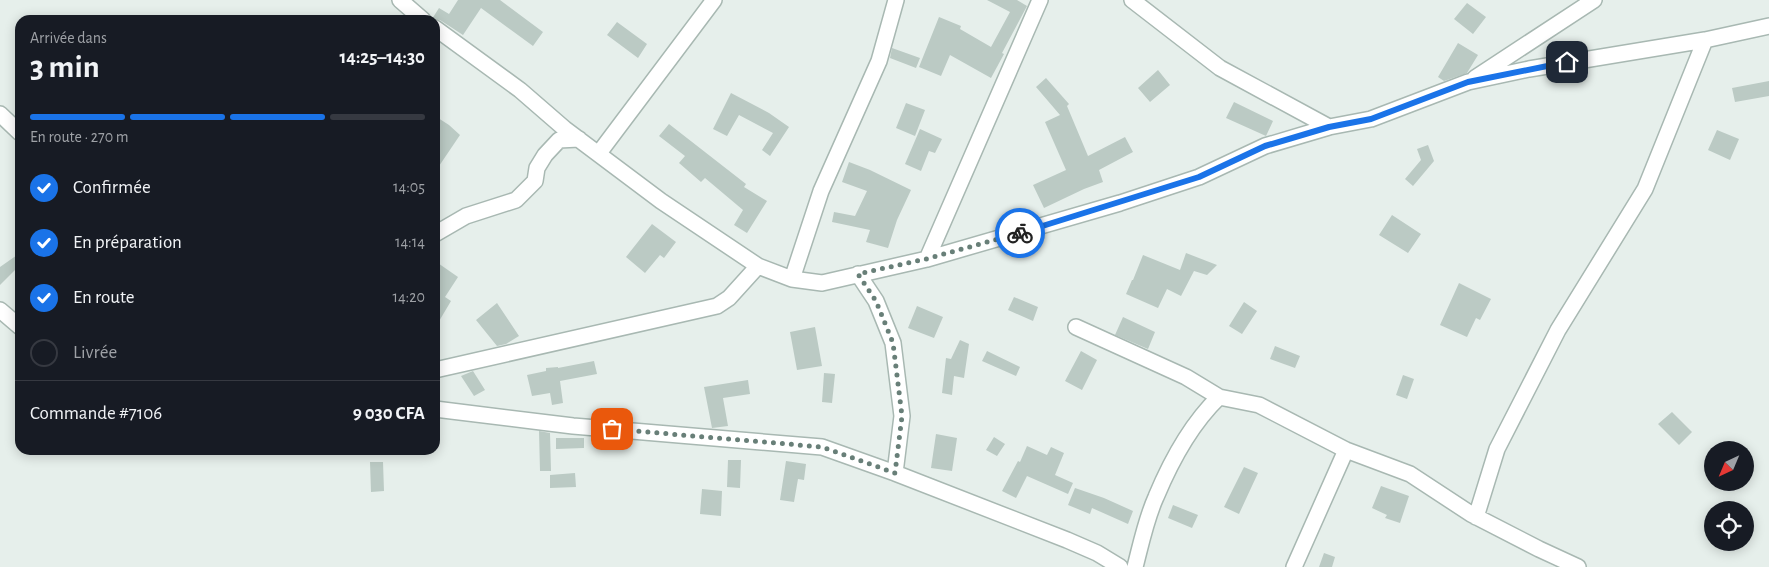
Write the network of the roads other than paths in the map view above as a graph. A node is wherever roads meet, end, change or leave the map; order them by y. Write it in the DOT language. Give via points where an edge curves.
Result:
graph roads {
  1 [pos="400,0"];
  2 [pos="714,0"];
  3 [pos="896,0"];
  4 [pos="1040,0"];
  5 [pos="1594,0"];
  6 [pos="1138,2"];
  7 [pos="417,15"];
  8 [pos="1769,26"];
  9 [pos="440,32"];
  10 [pos="1706,40"];
  11 [pos="1468,82"];
  12 [pos="0,114"];
  13 [pos="1329,127"];
  14 [pos="15,128"];
  15 [pos="579,139"];
  16 [pos="599,153"];
  17 [pos="440,231"];
  18 [pos="926,259"];
  19 [pos="758,266"];
  20 [pos="858,274"];
  21 [pos="792,279"];
  22 [pos="0,310"];
  23 [pos="15,323"];
  24 [pos="1076,327"];
  25 [pos="440,369"];
  26 [pos="1219,397"];
  27 [pos="440,410"];
  28 [pos="1346,450"];
  29 [pos="895,473"];
  30 [pos="1476,517"];
  31 [pos="1120,567"];
  32 [pos="1135,567"];
  33 [pos="1294,567"];
  34 [pos="1578,567"];
  1 -- 7 [label="street"];
  2 -- 16 [label="street"];
  3 -- 21 [label="street" via="879,61 821,191"];
  4 -- 18 [label="street"];
  5 -- 11 [label="street"];
  6 -- 13 [label="street" via="1220,68"];
  8 -- 10 [label="street"];
  9 -- 15 [label="street" via="520,90"];
  10 -- 11 [label="street"];
  10 -- 30 [label="street" via="1645,189 1558,330 1497,449"];
  11 -- 13 [label="street" via="1371,119"];
  12 -- 14 [label="street"];
  13 -- 18 [label="street" via="1265,146 1199,177 1155,192"];
  15 -- 16 [label="street"];
  15 -- 17 [label="street" via="559,140 537,168 535,181 516,200 466,216"];
  16 -- 19 [label="street" via="685,218"];
  18 -- 20 [label="street"];
  19 -- 21 [label="street"];
  19 -- 25 [label="street" via="717,306"];
  20 -- 21 [label="street" via="822,283"];
  20 -- 29 [label="street" via="876,301 893,343 902,416"];
  22 -- 23 [label="street"];
  24 -- 26 [label="street" via="1186,376"];
  26 -- 28 [label="street" via="1259,406"];
  26 -- 32 [label="street" via="1206,410 1176,454 1155,498"];
  27 -- 29 [label="street" via="573,426 822,447"];
  28 -- 30 [label="street" via="1410,474"];
  28 -- 33 [label="street"];
  29 -- 31 [label="street" via="1068,540"];
  30 -- 34 [label="street"];
}
